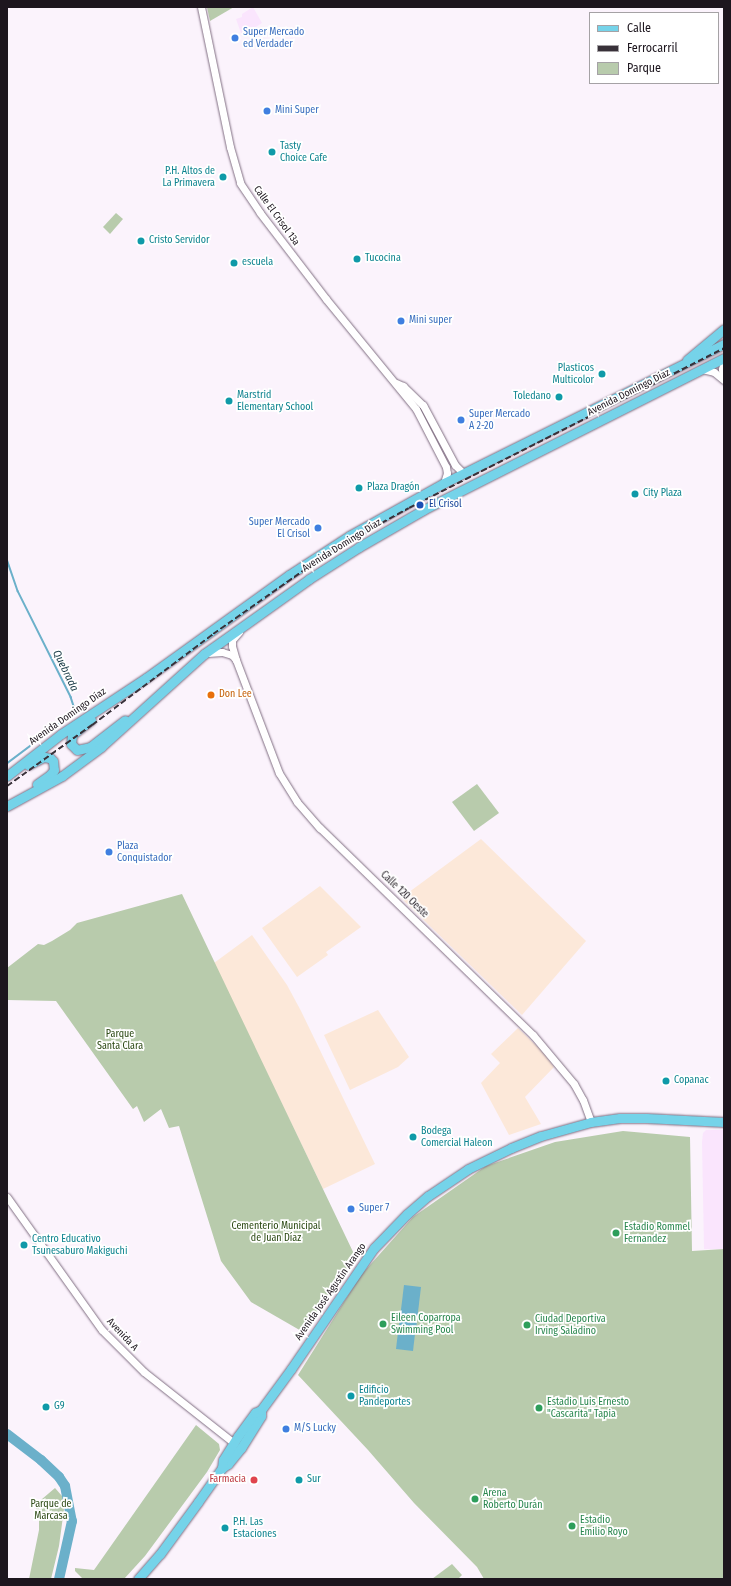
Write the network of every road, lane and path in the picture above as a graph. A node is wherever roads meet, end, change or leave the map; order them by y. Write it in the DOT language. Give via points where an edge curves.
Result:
graph roads {
  1 [pos="201,7"];
  2 [pos="724,329"];
  3 [pos="724,344"];
  4 [pos="724,358"];
  5 [pos="724,361"];
  6 [pos="679,367"];
  7 [pos="701,369"];
  8 [pos="724,380"];
  9 [pos="394,382"];
  10 [pos="442,439"];
  11 [pos="434,443"];
  12 [pos="463,473"];
  13 [pos="444,483"];
  14 [pos="247,624"];
  15 [pos="204,654"];
  16 [pos="236,660"];
  17 [pos="116,697"];
  18 [pos="142,712"];
  19 [pos="7,776"];
  20 [pos="7,780"];
  21 [pos="7,802"];
  22 [pos="7,806"];
  23 [pos="591,1122"];
  24 [pos="724,1122"];
  25 [pos="7,1197"];
  26 [pos="261,1410"];
  27 [pos="234,1443"];
  28 [pos="222,1468"];
  29 [pos="138,1579"];
  1 -- 9 [label="street, Calle El Crisol 13a" via="231,153 240,183 264,219"];
  2 -- 6 [label="main road"];
  3 -- 6 [label="main road, Avenida Domingo Díaz"];
  4 -- 7 [label="main road, Avenida Domingo Díaz"];
  5 -- 8 [label="street"];
  6 -- 12 [label="main road, Avenida Domingo Díaz"];
  7 -- 8 [label="street" via="714,372"];
  7 -- 14 [label="main road, Avenida Domingo Díaz" via="423,510 309,579"];
  9 -- 10 [label="street, Calle El Crisol 13a" via="419,399"];
  9 -- 11 [label="street, Calle El Crisol 13a" via="416,409"];
  10 -- 11 [label="street"];
  10 -- 12 [label="street, Calle El Crisol 13a" via="455,465"];
  11 -- 13 [label="street, Calle El Crisol 13a" via="446,467"];
  12 -- 13 [label="main road, Avenida Domingo Díaz"];
  13 -- 17 [label="main road, Avenida Domingo Díaz" via="327,550"];
  14 -- 15 [label="main road, Avenida Domingo Díaz"];
  14 -- 16 [label="street, Calle 120 Oeste" via="232,640"];
  15 -- 16 [label="street" via="222,652 232,655"];
  15 -- 18 [label="main road, Avenida Domingo Díaz"];
  16 -- 23 [label="street, Calle 120 Oeste" via="279,772 297,802 320,828 533,1035 574,1084"];
  17 -- 18 [label="main road" via="98,716 72,735 71,744 74,748 83,750 90,747 127,719"];
  17 -- 19 [label="main road, Avenida Domingo Díaz" via="61,734"];
  18 -- 22 [label="main road, Avenida Domingo Díaz" via="62,776"];
  20 -- 21 [label="main road" via="44,757 50,758 55,765 50,775"];
  23 -- 24 [label="main road, Avenida José Agustín Arango" via="620,1118"];
  23 -- 26 [label="main road, Avenida José Agustín Arango" via="541,1136 488,1158 444,1185 407,1214 374,1248"];
  25 -- 27 [label="street, Avenida A" via="102,1330 144,1372"];
  26 -- 27 [label="main road, Avenida José Agustín Arango"];
  26 -- 28 [label="main road, Avenida José Agustín Arango" via="261,1416 241,1448"];
  27 -- 28 [label="main road, Avenida José Agustín Arango" via="223,1460"];
  28 -- 29 [label="main road, Avenida José Agustín Arango" via="160,1554"];
}
